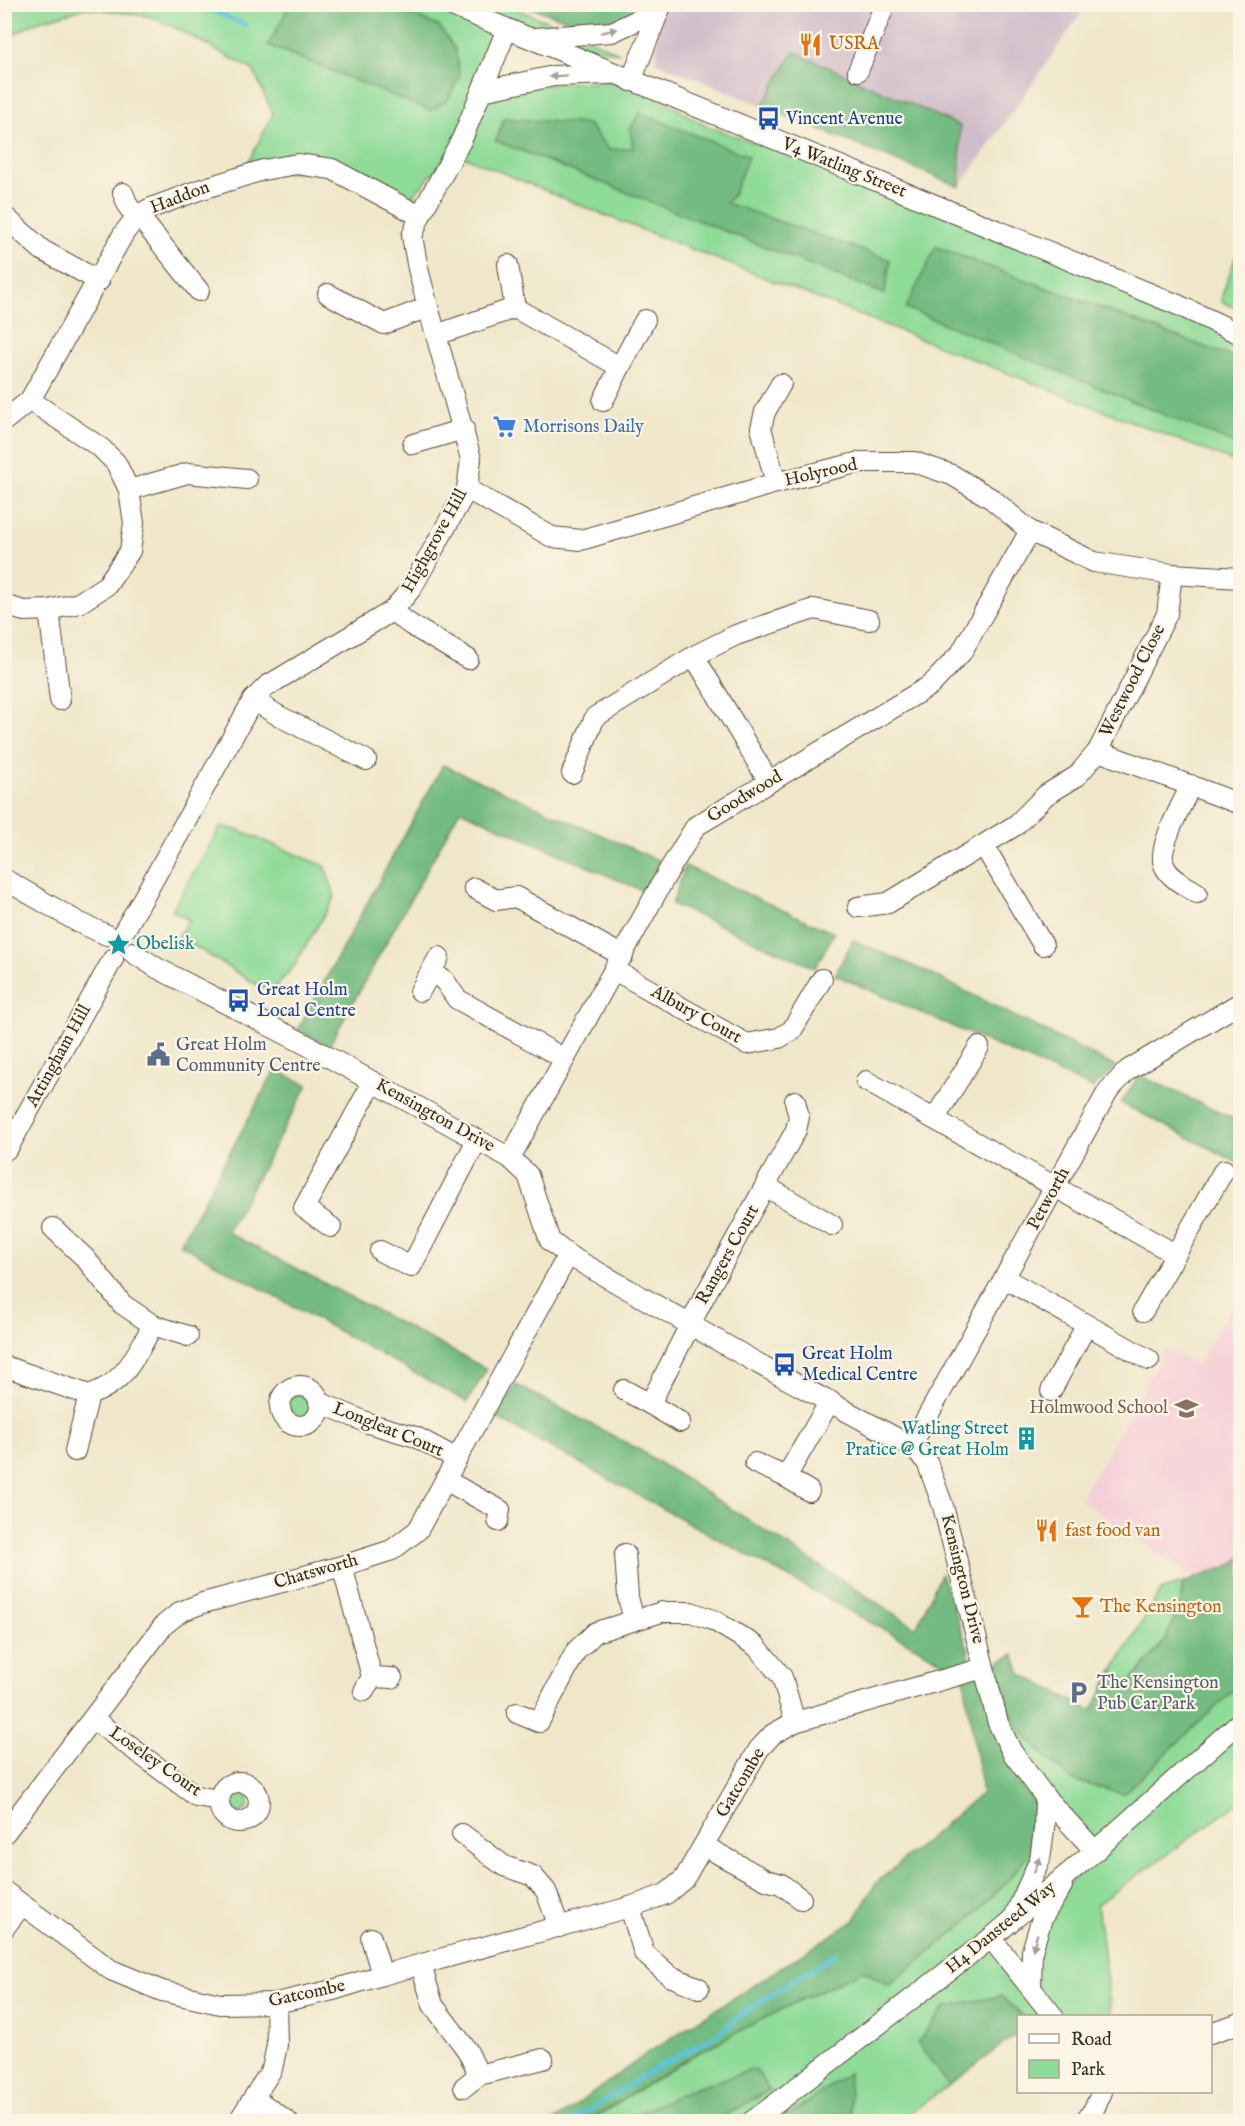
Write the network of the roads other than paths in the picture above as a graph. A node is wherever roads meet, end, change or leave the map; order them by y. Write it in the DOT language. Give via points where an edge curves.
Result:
graph roads {
  1 [pos="447,4"];
  2 [pos="885,4"];
  3 [pos="660,7"];
  4 [pos="507,29"];
  5 [pos="530,38"];
  6 [pos="858,71"];
  7 [pos="624,78"];
  8 [pos="482,91"];
  9 [pos="123,193"];
  10 [pos="138,215"];
  11 [pos="4,216"];
  12 [pos="420,216"];
  13 [pos="508,265"];
  14 [pos="99,281"];
  15 [pos="199,291"];
  16 [pos="328,294"];
  17 [pos="428,307"];
  18 [pos="515,308"];
  19 [pos="645,320"];
  20 [pos="1240,334"];
  21 [pos="436,335"];
  22 [pos="620,367"];
  23 [pos="781,384"];
  24 [pos="30,400"];
  25 [pos="603,401"];
  26 [pos="4,421"];
  27 [pos="464,429"];
  28 [pos="413,444"];
  29 [pos="247,479"];
  30 [pos="776,483"];
  31 [pos="466,489"];
  32 [pos="129,490"];
  33 [pos="1030,531"];
  34 [pos="1172,574"];
  35 [pos="1240,578"];
  36 [pos="4,605"];
  37 [pos="49,610"];
  38 [pos="392,611"];
  39 [pos="869,620"];
  40 [pos="694,656"];
  41 [pos="468,659"];
  42 [pos="60,700"];
  43 [pos="253,700"];
  44 [pos="1098,752"];
  45 [pos="366,760"];
  46 [pos="572,773"];
  47 [pos="769,782"];
  48 [pos="1191,785"];
  49 [pos="1240,804"];
  50 [pos="984,846"];
  51 [pos="7,888"];
  52 [pos="474,888"];
  53 [pos="1197,893"];
  54 [pos="858,907"];
  55 [pos="115,933"];
  56 [pos="1043,945"];
  57 [pos="132,952"];
  58 [pos="113,959"];
  59 [pos="619,963"];
  60 [pos="822,979"];
  61 [pos="420,991"];
  62 [pos="1240,1003"];
  63 [pos="979,1047"];
  64 [pos="565,1059"];
  65 [pos="866,1081"];
  66 [pos="373,1082"];
  67 [pos="795,1101"];
  68 [pos="935,1118"];
  69 [pos="477,1140"];
  70 [pos="4,1151"];
  71 [pos="510,1158"];
  72 [pos="1224,1170"];
  73 [pos="1056,1186"];
  74 [pos="767,1187"];
  75 [pos="832,1225"];
  76 [pos="331,1227"];
  77 [pos="53,1228"];
  78 [pos="380,1251"];
  79 [pos="1175,1254"];
  80 [pos="568,1255"];
  81 [pos="1004,1278"];
  82 [pos="1143,1311"];
  83 [pos="153,1325"];
  84 [pos="691,1325"];
  85 [pos="1086,1326"];
  86 [pos="188,1336"];
  87 [pos="1149,1360"];
  88 [pos="4,1366"];
  89 [pos="624,1390"];
  90 [pos="1051,1391"];
  91 [pos="89,1395"];
  92 [pos="830,1401"];
  93 [pos="319,1402"];
  94 [pos="650,1404"];
  95 [pos="680,1422"];
  96 [pos="911,1446"];
  97 [pos="75,1451"];
  98 [pos="457,1459"];
  99 [pos="755,1463"];
  100 [pos="786,1477"];
  101 [pos="446,1480"];
  102 [pos="809,1491"];
  103 [pos="504,1512"];
  104 [pos="625,1554"];
  105 [pos="342,1566"];
  106 [pos="634,1620"];
  107 [pos="984,1668"];
  108 [pos="392,1678"];
  109 [pos="517,1713"];
  110 [pos="93,1719"];
  111 [pos="795,1722"];
  112 [pos="1240,1722"];
  113 [pos="1045,1797"];
  114 [pos="219,1800"];
  115 [pos="4,1834"];
  116 [pos="462,1834"];
  117 [pos="704,1846"];
  118 [pos="1095,1851"];
  119 [pos="1071,1872"];
  120 [pos="4,1891"];
  121 [pos="801,1899"];
  122 [pos="22,1905"];
  123 [pos="630,1907"];
  124 [pos="1013,1918"];
  125 [pos="559,1927"];
  126 [pos="4,1928"];
  127 [pos="371,1938"];
  128 [pos="991,1938"];
  129 [pos="421,1965"];
  130 [pos="382,1975"];
  131 [pos="1031,1987"];
  132 [pos="699,1988"];
  133 [pos="276,2003"];
  134 [pos="1052,2015"];
  135 [pos="1240,2022"];
  136 [pos="1212,2032"];
  137 [pos="543,2059"];
  138 [pos="1101,2093"];
  139 [pos="254,2098"];
  140 [pos="238,2121"];
  141 [pos="288,2121"];
  142 [pos="751,2121"];
  143 [pos="1084,2121"];
  1 -- 4 [label="street, V4 Watling Street"];
  2 -- 6 [label="street"];
  5 -- 3 [label="street, one-way" via="612,32"];
  3 -- 7 [label="street"];
  4 -- 5 [label="street, V4 Watling Street"];
  4 -- 8 [label="street, Highgrove Hill"];
  5 -- 7 [label="street, V4 Watling Street"];
  7 -- 8 [label="street, one-way" via="554,76"];
  7 -- 20 [label="street, V4 Watling Street"];
  8 -- 12 [label="street, Highgrove Hill" via="462,139"];
  9 -- 10 [label="street" via="129,208"];
  10 -- 12 [label="street, Haddon" via="209,187 297,164 332,169"];
  10 -- 14 [label="street, Haddon"];
  10 -- 15 [label="street"];
  11 -- 14 [label="street" via="42,250"];
  12 -- 17 [label="street, Highgrove Hill" via="412,236"];
  13 -- 18 [label="street"];
  14 -- 24 [label="street, Haddon"];
  16 -- 17 [label="street" via="384,324"];
  17 -- 21 [label="street, Highgrove Hill"];
  18 -- 21 [label="street"];
  18 -- 22 [label="street"];
  19 -- 22 [label="street"];
  21 -- 27 [label="street, Highgrove Hill"];
  22 -- 25 [label="street"];
  23 -- 30 [label="street" via="761,428"];
  24 -- 26 [label="street, Haddon"];
  24 -- 32 [label="street" via="101,448 116,464"];
  27 -- 28 [label="street"];
  27 -- 31 [label="street, Highgrove Hill" via="471,459"];
  29 -- 32 [label="street" via="188,473"];
  30 -- 31 [label="street, Holyrood" via="581,540 552,537"];
  30 -- 33 [label="street, Holyrood" via="860,462 914,462 952,474 992,499"];
  31 -- 38 [label="street, Highgrove Hill" via="411,589"];
  32 -- 37 [label="street" via="134,523 130,551 107,585 79,603"];
  33 -- 34 [label="street, Holyrood" via="1094,562"];
  33 -- 47 [label="street, Goodwood" via="961,653 931,685"];
  34 -- 35 [label="street, Holyrood"];
  34 -- 44 [label="street, Westwood Close" via="1167,614"];
  36 -- 37 [label="street" via="24,611"];
  37 -- 42 [label="street"];
  38 -- 41 [label="street"];
  38 -- 43 [label="street, Highgrove Hill" via="267,686"];
  39 -- 40 [label="street" via="814,609 736,635"];
  40 -- 46 [label="street" via="595,717"];
  40 -- 47 [label="street"];
  43 -- 45 [label="street"];
  43 -- 55 [label="street, Highgrove Hill" via="141,902"];
  44 -- 48 [label="street, Westwood Close"];
  44 -- 50 [label="street, Westwood Close" via="1077,776 1046,795 1016,825"];
  47 -- 59 [label="street, Goodwood" via="696,826"];
  48 -- 49 [label="street, Westwood Close"];
  48 -- 53 [label="street" via="1164,847 1164,865 1175,879"];
  50 -- 54 [label="street, Westwood Close" via="888,903"];
  50 -- 56 [label="street"];
  51 -- 55 [label="street" via="78,922"];
  52 -- 59 [label="street, Albury Court" via="496,900 516,897"];
  55 -- 57 [label="street" via="132,937"];
  55 -- 58 [label="street" via="104,939 104,949"];
  57 -- 58 [label="street" via="126,958"];
  57 -- 66 [label="street, Kensington Drive"];
  58 -- 70 [label="street, Attingham Hill"];
  59 -- 60 [label="street, Albury Court" via="747,1044 779,1038 792,1030"];
  59 -- 64 [label="street, Goodwood"];
  61 -- 64 [label="street" via="435,965 457,999"];
  62 -- 73 [label="street, Petworth" via="1128,1070 1108,1091"];
  63 -- 68 [label="street"];
  64 -- 71 [label="street, Goodwood"];
  65 -- 68 [label="street"];
  66 -- 69 [label="street, Kensington Drive"];
  66 -- 76 [label="street" via="304,1208"];
  67 -- 74 [label="street, Rangers Court" via="799,1118 796,1130"];
  68 -- 73 [label="street"];
  69 -- 71 [label="street, Kensington Drive"];
  69 -- 78 [label="street" via="411,1267"];
  71 -- 80 [label="street, Kensington Drive" via="528,1175 550,1241"];
  72 -- 79 [label="street"];
  73 -- 79 [label="street"];
  73 -- 81 [label="street, Petworth"];
  74 -- 75 [label="street, Rangers Court"];
  74 -- 84 [label="street, Rangers Court"];
  77 -- 83 [label="street" via="85,1258 122,1304"];
  79 -- 82 [label="street"];
  80 -- 84 [label="street, Kensington Drive"];
  80 -- 98 [label="street, Chatsworth"];
  81 -- 85 [label="street"];
  81 -- 96 [label="street, Petworth"];
  83 -- 86 [label="street"];
  83 -- 91 [label="street" via="125,1374 106,1389"];
  84 -- 92 [label="street, Kensington Drive"];
  84 -- 94 [label="street"];
  85 -- 87 [label="street"];
  85 -- 90 [label="street"];
  88 -- 91 [label="street"];
  89 -- 94 [label="street"];
  91 -- 97 [label="street"];
  92 -- 96 [label="street, Kensington Drive"];
  92 -- 100 [label="street"];
  93 -- 98 [label="street, Longleat Court" via="368,1423 416,1437"];
  94 -- 95 [label="street"];
  96 -- 107 [label="street, Kensington Drive" via="927,1462 943,1506"];
  98 -- 101 [label="street, Chatsworth"];
  99 -- 100 [label="street"];
  100 -- 102 [label="street"];
  101 -- 103 [label="street"];
  101 -- 105 [label="street, Chatsworth" via="418,1530 405,1541 392,1550"];
  104 -- 106 [label="street"];
  105 -- 108 [label="street" via="368,1684"];
  105 -- 110 [label="street, Chatsworth" via="180,1612 164,1624"];
  106 -- 109 [label="street" via="596,1632 576,1652 539,1722"];
  106 -- 111 [label="street" via="662,1612 691,1612 713,1620 756,1646 782,1677"];
  107 -- 111 [label="street, Gatcombe"];
  107 -- 113 [label="street, Kensington Drive" via="998,1723 1012,1752"];
  110 -- 114 [label="street, Loseley Court" via="196,1796"];
  110 -- 115 [label="street, Chatsworth"];
  111 -- 117 [label="street, Gatcombe" via="773,1734 759,1749"];
  112 -- 118 [label="street, H4 Dansteed Way"];
  113 -- 118 [label="street, Kensington Drive"];
  124 -- 113 [label="street, one-way" via="1040,1858"];
  116 -- 125 [label="street" via="504,1866 533,1876 546,1891"];
  117 -- 121 [label="street" via="766,1880 781,1884"];
  117 -- 123 [label="street, Gatcombe" via="684,1879 666,1894"];
  118 -- 119 [label="street, H4 Dansteed Way"];
  119 -- 124 [label="street, H4 Dansteed Way"];
  119 -- 131 [label="street, one-way" via="1042,1918 1032,1951"];
  120 -- 122 [label="street, Gatcombe"];
  122 -- 126 [label="street"];
  122 -- 133 [label="street, Gatcombe" via="111,1970 162,1991 220,2004"];
  123 -- 125 [label="street, Gatcombe"];
  123 -- 132 [label="street" via="644,1953 670,1976"];
  124 -- 128 [label="street, H4 Dansteed Way"];
  125 -- 129 [label="street, Gatcombe"];
  127 -- 130 [label="street"];
  128 -- 131 [label="street"];
  128 -- 142 [label="street, H4 Dansteed Way"];
  129 -- 130 [label="street, Gatcombe"];
  129 -- 137 [label="street" via="433,2005 467,2050 472,2081"];
  130 -- 133 [label="street, Gatcombe"];
  131 -- 134 [label="street"];
  133 -- 139 [label="street" via="277,2045 272,2069"];
  135 -- 136 [label="street"];
  138 -- 143 [label="street"];
  139 -- 140 [label="street"];
  139 -- 141 [label="street"];
}
